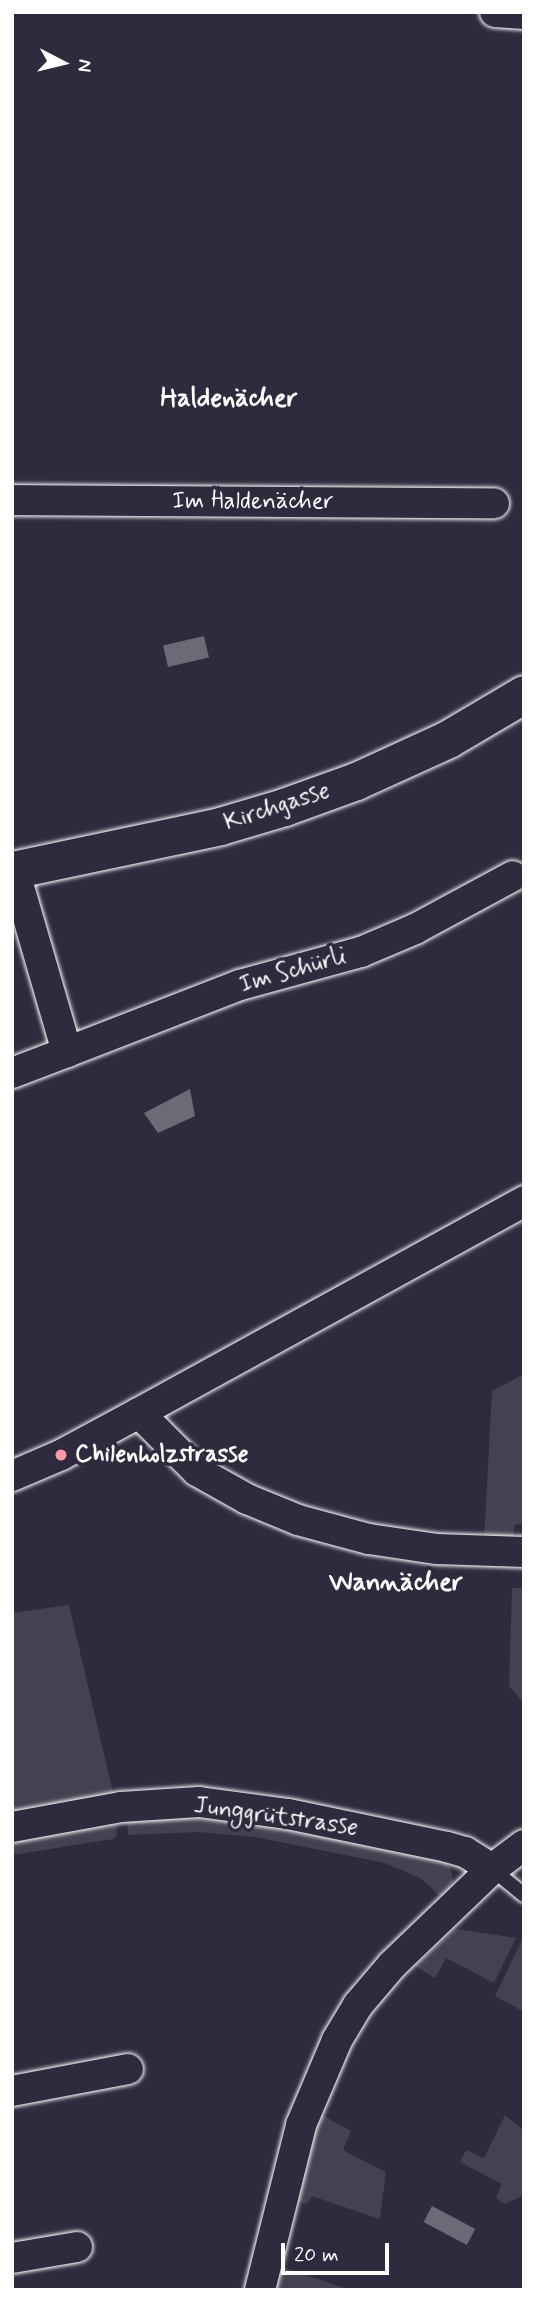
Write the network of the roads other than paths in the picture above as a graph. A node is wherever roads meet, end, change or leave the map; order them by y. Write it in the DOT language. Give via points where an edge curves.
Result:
graph roads {
  1 [pos="495,12"];
  2 [pos="524,15"];
  3 [pos="12,500"];
  4 [pos="495,503"];
  5 [pos="524,694"];
  6 [pos="13,870"];
  7 [pos="513,876"];
  8 [pos="67,1052"];
  9 [pos="12,1073"];
  10 [pos="524,1201"];
  11 [pos="139,1413"];
  12 [pos="12,1476"];
  13 [pos="524,1552"];
  14 [pos="12,1827"];
  15 [pos="524,1845"];
  16 [pos="492,1869"];
  17 [pos="524,1895"];
  18 [pos="128,2069"];
  19 [pos="12,2091"];
  20 [pos="77,2246"];
  21 [pos="12,2258"];
  22 [pos="260,2290"];
  1 -- 2 [label="street"];
  3 -- 4 [label="street, Im Haldenächer"];
  5 -- 6 [label="street, Kirchgasse" via="448,739 356,781 284,807 220,826"];
  6 -- 8 [label="street"];
  7 -- 8 [label="street, Im Schürli" via="415,929 361,952 240,985"];
  8 -- 9 [label="street, Im Schürli"];
  10 -- 11 [label="street"];
  11 -- 12 [label="street"];
  11 -- 13 [label="street" via="197,1471 298,1520 437,1549"];
  14 -- 16 [label="street, Junggrütstrasse" via="121,1808 199,1802 288,1814 447,1847"];
  15 -- 16 [label="street"];
  16 -- 17 [label="lane"];
  16 -- 22 [label="street" via="392,1965 358,2005 337,2040 301,2125"];
  18 -- 19 [label="street"];
  20 -- 21 [label="street"];
}
